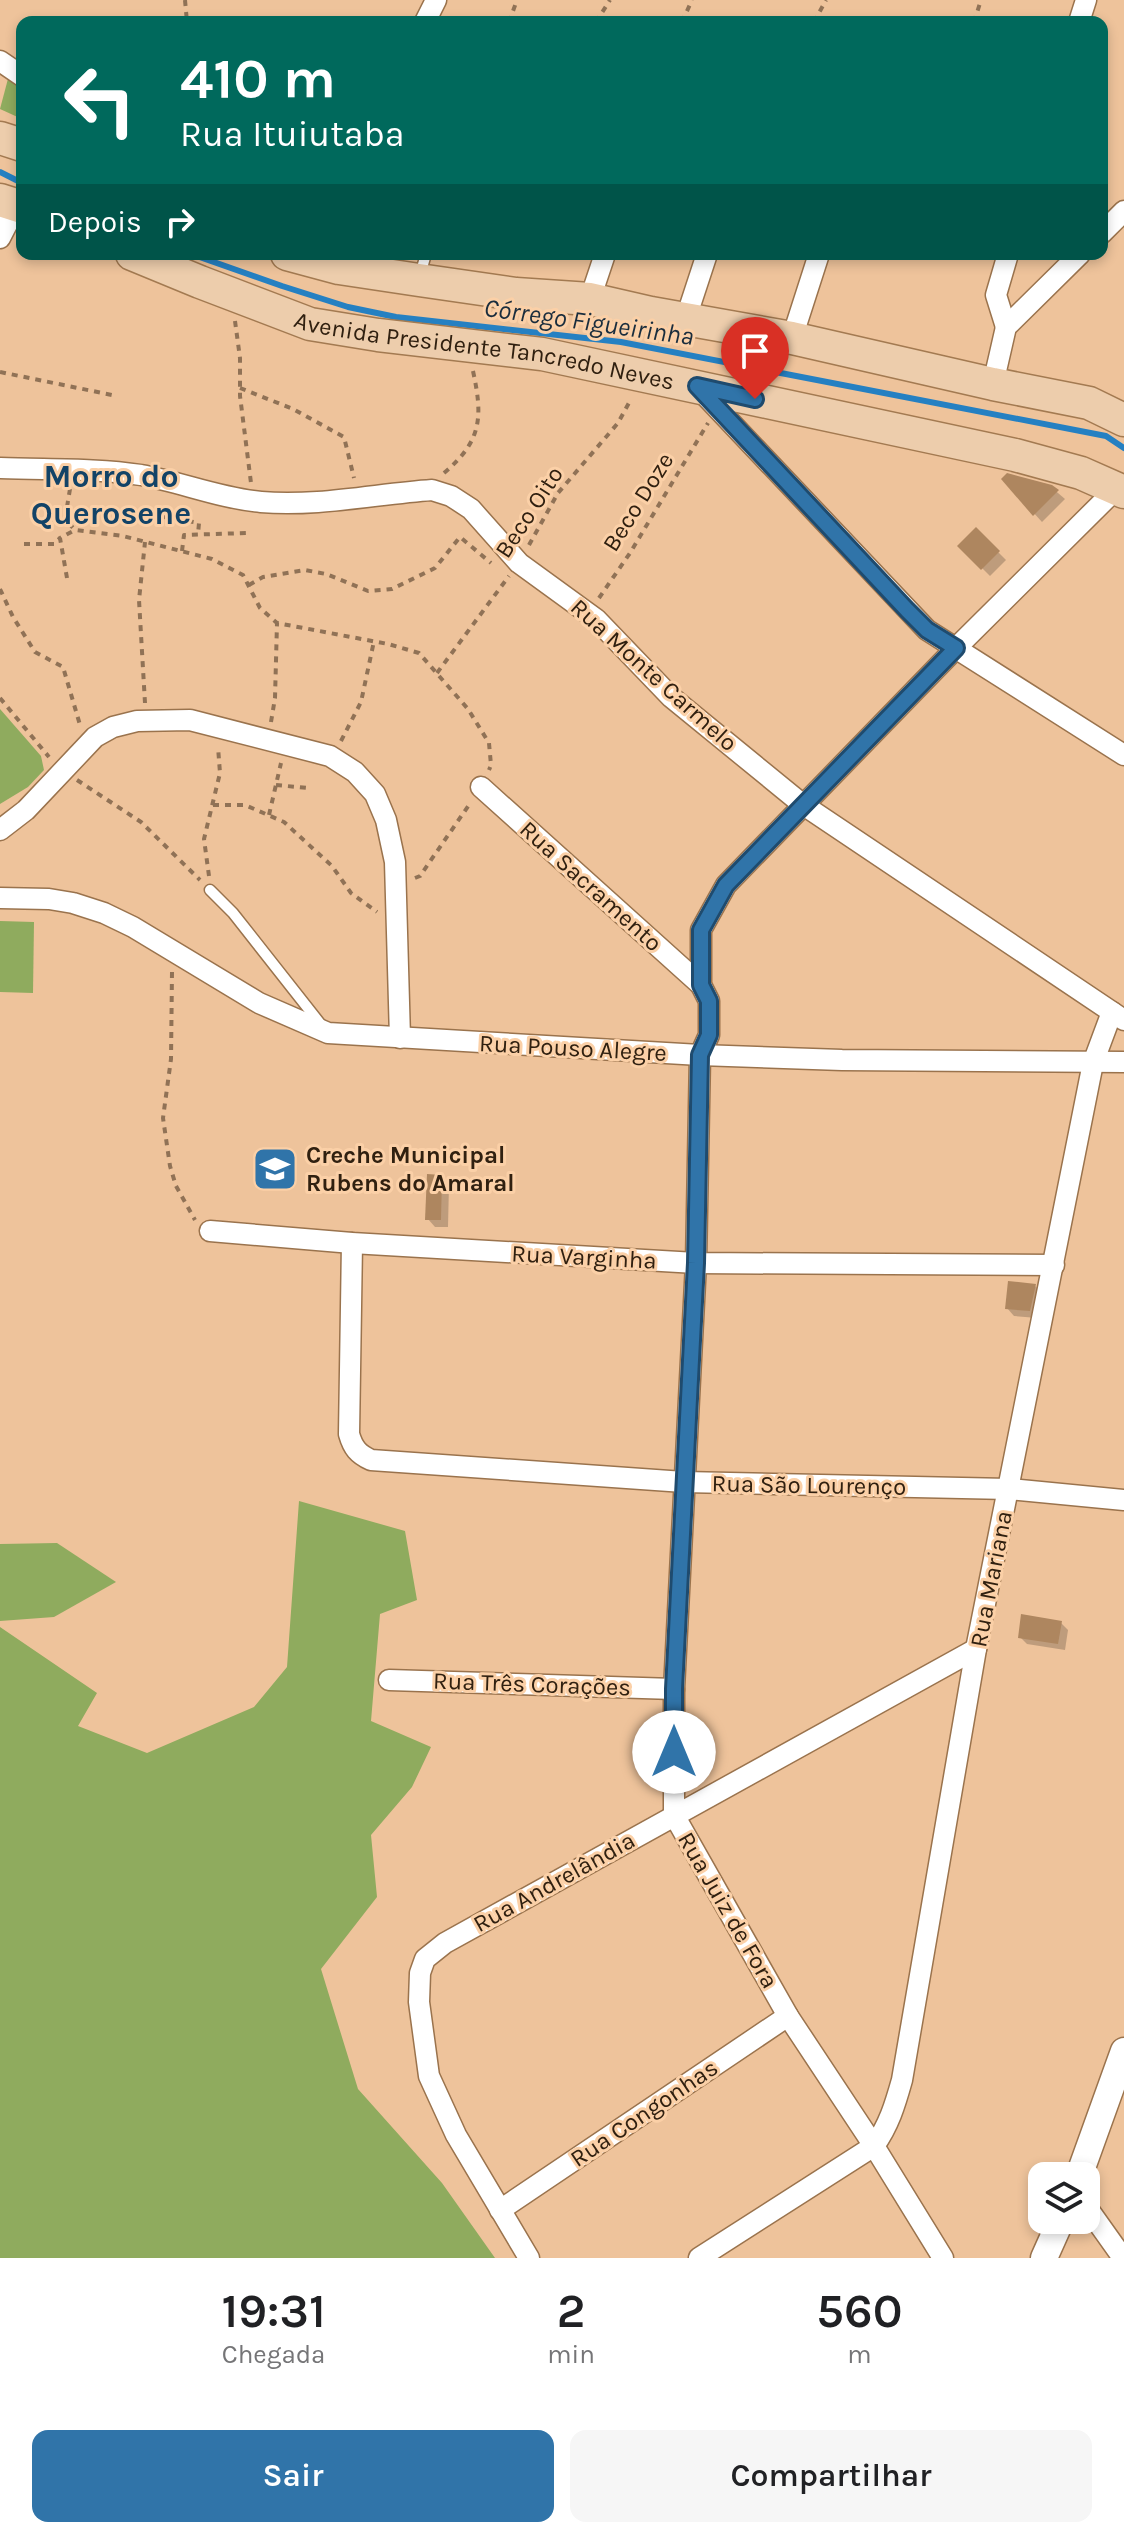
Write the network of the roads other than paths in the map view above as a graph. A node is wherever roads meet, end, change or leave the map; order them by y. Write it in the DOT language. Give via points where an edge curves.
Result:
graph roads {
  1 [pos="13,204"];
  2 [pos="1124,211"];
  3 [pos="1108,227"];
  4 [pos="0,238"];
  5 [pos="147,260"];
  6 [pos="603,260"];
  7 [pos="705,260"];
  8 [pos="817,260"];
  9 [pos="1006,260"];
  10 [pos="1074,260"];
  11 [pos="341,261"];
  12 [pos="422,267"];
  13 [pos="590,299"];
  14 [pos="686,318"];
  15 [pos="1006,327"];
  16 [pos="792,338"];
  17 [pos="993,384"];
  18 [pos="707,397"];
  19 [pos="1124,420"];
  20 [pos="0,468"];
  21 [pos="1122,487"];
  22 [pos="956,648"];
  23 [pos="1124,755"];
  24 [pos="481,787"];
  25 [pos="802,804"];
  26 [pos="0,830"];
  27 [pos="210,890"];
  28 [pos="0,898"];
  29 [pos="701,985"];
  30 [pos="1118,1016"];
  31 [pos="328,1033"];
  32 [pos="400,1038"];
  33 [pos="700,1055"];
  34 [pos="1124,1062"];
  35 [pos="1093,1063"];
  36 [pos="210,1231"];
  37 [pos="352,1243"];
  38 [pos="696,1263"];
  39 [pos="1054,1265"];
  40 [pos="684,1482"];
  41 [pos="1009,1489"];
  42 [pos="1124,1500"];
  43 [pos="976,1649"];
  44 [pos="389,1680"];
  45 [pos="674,1689"];
  46 [pos="674,1815"];
  47 [pos="788,2016"];
  48 [pos="1124,2051"];
  49 [pos="874,2146"];
  50 [pos="1084,2162"];
  51 [pos="500,2210"];
  52 [pos="1100,2226"];
  53 [pos="1055,2234"];
  54 [pos="529,2258"];
  55 [pos="699,2258"];
  56 [pos="943,2258"];
  57 [pos="1044,2258"];
  58 [pos="1123,2258"];
  1 -- 4 [label="street"];
  2 -- 3 [label="street"];
  5 -- 18 [label="main road, Avenida Presidente Tancredo Neves" via="310,324 542,354 636,374"];
  6 -- 13 [label="street"];
  7 -- 14 [label="street"];
  8 -- 16 [label="street"];
  9 -- 15 [label="street" via="996,295"];
  10 -- 15 [label="street"];
  11 -- 12 [label="main road"];
  12 -- 13 [label="main road" via="516,294"];
  13 -- 14 [label="main road"];
  14 -- 16 [label="main road"];
  15 -- 17 [label="street"];
  16 -- 17 [label="main road"];
  17 -- 19 [label="main road" via="1089,403"];
  18 -- 21 [label="main road, Avenida Presidente Tancredo Neves" via="1015,455"];
  18 -- 22 [label="street" via="907,610"];
  20 -- 25 [label="street, Rua Monte Carmelo" via="142,476 254,501 298,503 432,490 451,496 471,509 513,571 588,614 671,697"];
  21 -- 22 [label="street, Rua Juiz de Fora"];
  22 -- 23 [label="street"];
  22 -- 25 [label="street, Rua Juiz de Fora"];
  24 -- 29 [label="street, Rua Sacramento"];
  25 -- 29 [label="street, Rua Juiz de Fora" via="726,885 701,930"];
  25 -- 30 [label="street, Rua Monte Carmelo"];
  26 -- 32 [label="street" via="95,737 113,727 190,720 333,758 375,794 386,820 395,862"];
  27 -- 31 [label="lane"];
  28 -- 31 [label="street, Rua Pouso Alegre" via="49,899 104,913 268,1007"];
  29 -- 33 [label="street, Rua Juiz de Fora" via="709,1001 709,1035"];
  30 -- 35 [label="street, Rua Mariana"];
  31 -- 32 [label="street, Rua Pouso Alegre"];
  32 -- 33 [label="street, Rua Pouso Alegre"];
  33 -- 35 [label="street, Rua Pouso Alegre"];
  33 -- 38 [label="street, Rua Juiz de Fora"];
  34 -- 35 [label="street, Rua Pouso Alegre"];
  35 -- 39 [label="street, Rua Mariana"];
  36 -- 37 [label="street, Rua Varginha"];
  37 -- 38 [label="street, Rua Varginha"];
  37 -- 40 [label="street, Rua São Lourenço" via="349,1434 361,1455 371,1460"];
  38 -- 39 [label="street, Rua Varginha"];
  38 -- 40 [label="street, Rua Juiz de Fora"];
  39 -- 41 [label="street, Rua Mariana"];
  40 -- 41 [label="street, Rua São Lourenço"];
  40 -- 45 [label="street, Rua Juiz de Fora"];
  41 -- 42 [label="street, Rua São Lourenço"];
  41 -- 43 [label="street, Rua Mariana"];
  43 -- 46 [label="street, Rua Andrelândia"];
  43 -- 49 [label="street, Rua Mariana" via="902,2080 894,2112"];
  44 -- 45 [label="street, Rua Três Corações"];
  45 -- 46 [label="street, Rua Juiz de Fora"];
  46 -- 47 [label="street, Rua Juiz de Fora"];
  46 -- 51 [label="street, Rua Andrelândia" via="425,1959 419,2002 429,2076"];
  47 -- 49 [label="street, Rua Juiz de Fora"];
  47 -- 51 [label="street, Rua Congonhas"];
  48 -- 50 [label="street"];
  49 -- 55 [label="street"];
  49 -- 56 [label="street, Rua Juiz de Fora"];
  51 -- 54 [label="street, Rua Andrelândia"];
  52 -- 58 [label="street"];
  53 -- 57 [label="street"];
}
